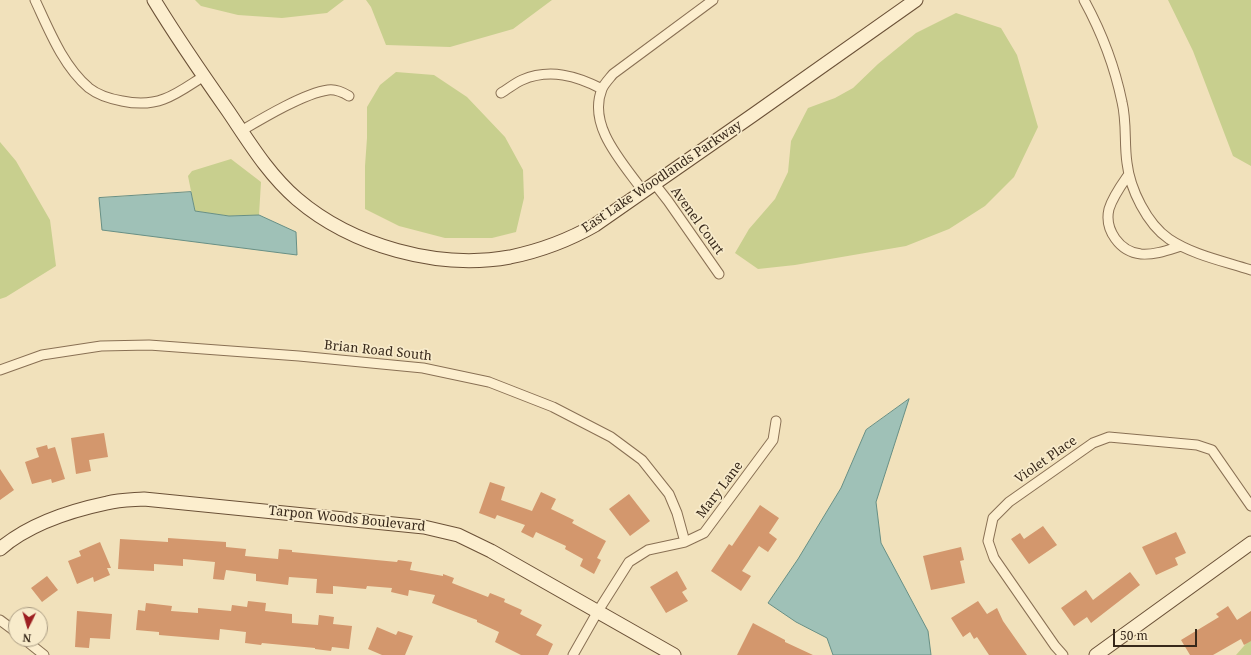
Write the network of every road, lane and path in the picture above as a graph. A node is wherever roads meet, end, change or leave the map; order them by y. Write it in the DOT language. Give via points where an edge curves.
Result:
graph roads {
  1 [pos="35,0"];
  2 [pos="154,0"];
  3 [pos="712,0"];
  4 [pos="916,0"];
  5 [pos="1084,0"];
  6 [pos="204,76"];
  7 [pos="602,89"];
  8 [pos="501,93"];
  9 [pos="349,96"];
  10 [pos="241,131"];
  11 [pos="1129,174"];
  12 [pos="654,183"];
  13 [pos="643,191"];
  14 [pos="1181,246"];
  15 [pos="1251,270"];
  16 [pos="719,274"];
  17 [pos="0,370"];
  18 [pos="776,421"];
  19 [pos="1251,506"];
  20 [pos="685,542"];
  21 [pos="1251,543"];
  22 [pos="0,550"];
  23 [pos="598,611"];
  24 [pos="34,647"];
  25 [pos="44,655"];
  26 [pos="573,655"];
  27 [pos="674,655"];
  28 [pos="1063,655"];
  29 [pos="1096,655"];
  1 -- 6 [label="street" via="57,45 78,76 90,88 108,98 128,103 155,102 166,99"];
  2 -- 6 [label="street, East Lake Woodlands Parkway"];
  3 -- 7 [label="street" via="613,74"];
  4 -- 12 [label="street, East Lake Woodlands Parkway"];
  5 -- 11 [label="street" via="1116,76 1123,104"];
  6 -- 10 [label="street, East Lake Woodlands Parkway"];
  7 -- 8 [label="street" via="578,78 551,74 522,80"];
  7 -- 13 [label="street" via="599,119 605,136"];
  9 -- 10 [label="street" via="339,90 322,91 283,108"];
  10 -- 13 [label="street, East Lake Woodlands Parkway" via="264,164 298,199 335,226 406,253 458,260 510,257 580,233"];
  11 -- 14 [label="street" via="1150,220 1167,238"];
  11 -- 14 [label="street" via="1112,201 1108,216 1117,243 1141,254 1162,252"];
  12 -- 13 [label="street, East Lake Woodlands Parkway"];
  12 -- 16 [label="street, Avenel Court"];
  14 -- 15 [label="street"];
  17 -- 20 [label="street, Brian Road South" via="42,354 101,346 150,345 423,368 489,382 554,407 611,437 642,460 668,494 677,513"];
  18 -- 20 [label="street, Mary Lane" via="773,440 714,520 704,533"];
  19 -- 28 [label="street, Violet Place" via="1212,450 1197,444 1109,437 1093,443 1009,502 993,518 988,540 994,558"];
  20 -- 23 [label="street, Mary Lane" via="648,550 629,562"];
  21 -- 29 [label="street"];
  22 -- 23 [label="street, Tarpon Woods Boulevard" via="11,540 56,516 107,503 144,499 424,527 458,535"];
  23 -- 26 [label="street, Mary Lane"];
  23 -- 27 [label="street, Tarpon Woods Boulevard"];
  24 -- 25 [label="street"];
}
